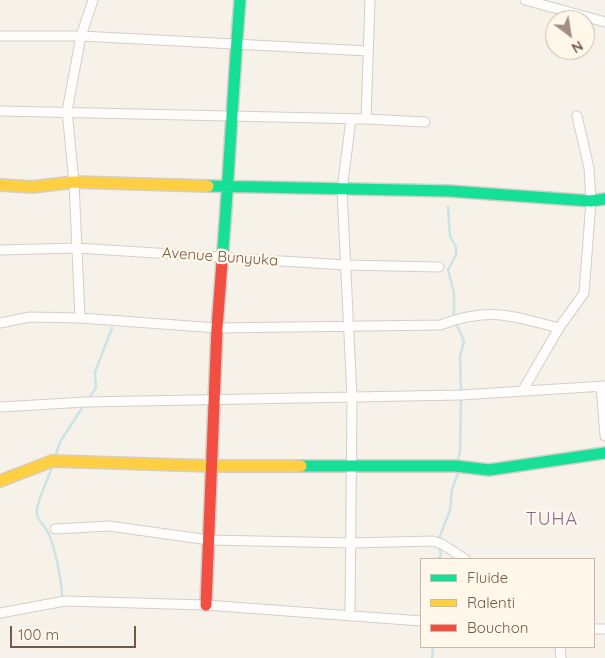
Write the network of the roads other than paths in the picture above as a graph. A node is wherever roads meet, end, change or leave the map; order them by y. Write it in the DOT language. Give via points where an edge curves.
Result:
graph roads {
  1 [pos="93,0"];
  2 [pos="240,0"];
  3 [pos="370,0"];
  4 [pos="525,0"];
  5 [pos="605,22"];
  6 [pos="0,36"];
  7 [pos="81,36"];
  8 [pos="235,46"];
  9 [pos="368,51"];
  10 [pos="0,111"];
  11 [pos="67,111"];
  12 [pos="578,116"];
  13 [pos="230,117"];
  14 [pos="351,119"];
  15 [pos="366,119"];
  16 [pos="425,122"];
  17 [pos="74,182"];
  18 [pos="0,185"];
  19 [pos="228,187"];
  20 [pos="342,190"];
  21 [pos="605,199"];
  22 [pos="590,201"];
  23 [pos="77,248"];
  24 [pos="0,250"];
  25 [pos="223,256"];
  26 [pos="345,265"];
  27 [pos="439,267"];
  28 [pos="80,318"];
  29 [pos="0,323"];
  30 [pos="348,326"];
  31 [pos="217,328"];
  32 [pos="559,328"];
  33 [pos="603,386"];
  34 [pos="523,390"];
  35 [pos="352,397"];
  36 [pos="214,400"];
  37 [pos="0,408"];
  38 [pos="605,436"];
  39 [pos="605,453"];
  40 [pos="352,464"];
  41 [pos="211,466"];
  42 [pos="0,481"];
  43 [pos="55,529"];
  44 [pos="209,540"];
  45 [pos="352,543"];
  46 [pos="463,558"];
  47 [pos="206,605"];
  48 [pos="0,613"];
  49 [pos="350,616"];
  50 [pos="420,621"];
  1 -- 7 [label="street"];
  2 -- 8 [label="street"];
  3 -- 9 [label="street"];
  4 -- 5 [label="street"];
  6 -- 7 [label="street"];
  7 -- 8 [label="street"];
  7 -- 11 [label="street"];
  8 -- 9 [label="street"];
  8 -- 13 [label="street"];
  9 -- 15 [label="street"];
  10 -- 11 [label="street"];
  11 -- 13 [label="street"];
  11 -- 17 [label="street"];
  12 -- 22 [label="street" via="588,168"];
  13 -- 14 [label="street"];
  13 -- 19 [label="street"];
  14 -- 15 [label="street"];
  14 -- 20 [label="street"];
  15 -- 16 [label="street"];
  17 -- 18 [label="street" via="32,187"];
  17 -- 19 [label="street"];
  17 -- 23 [label="street"];
  19 -- 20 [label="street"];
  19 -- 25 [label="street"];
  20 -- 22 [label="street" via="449,191"];
  20 -- 26 [label="street"];
  21 -- 22 [label="street"];
  22 -- 32 [label="street" via="584,293"];
  23 -- 24 [label="street, Avenue Bunyuka"];
  23 -- 25 [label="street, Avenue Bunyuka"];
  23 -- 28 [label="street"];
  25 -- 26 [label="street, Avenue Bunyuka"];
  25 -- 31 [label="street"];
  26 -- 27 [label="street, Avenue Bunyuka"];
  26 -- 30 [label="street"];
  28 -- 29 [label="street" via="30,317"];
  28 -- 31 [label="street"];
  30 -- 31 [label="street"];
  30 -- 32 [label="street" via="440,325 476,314 501,313"];
  30 -- 35 [label="street"];
  31 -- 36 [label="street"];
  32 -- 34 [label="street"];
  33 -- 34 [label="street"];
  33 -- 38 [label="street"];
  34 -- 35 [label="street"];
  35 -- 36 [label="street"];
  35 -- 40 [label="street"];
  36 -- 37 [label="street" via="86,402"];
  36 -- 41 [label="street"];
  39 -- 40 [label="street" via="489,470"];
  40 -- 41 [label="street"];
  40 -- 45 [label="street"];
  41 -- 42 [label="street" via="54,462"];
  41 -- 44 [label="street"];
  43 -- 44 [label="street" via="109,526"];
  44 -- 45 [label="street"];
  44 -- 47 [label="street"];
  45 -- 46 [label="street" via="438,543"];
  45 -- 49 [label="street"];
  47 -- 48 [label="street" via="65,601"];
  47 -- 49 [label="street"];
  49 -- 50 [label="street"];
}
